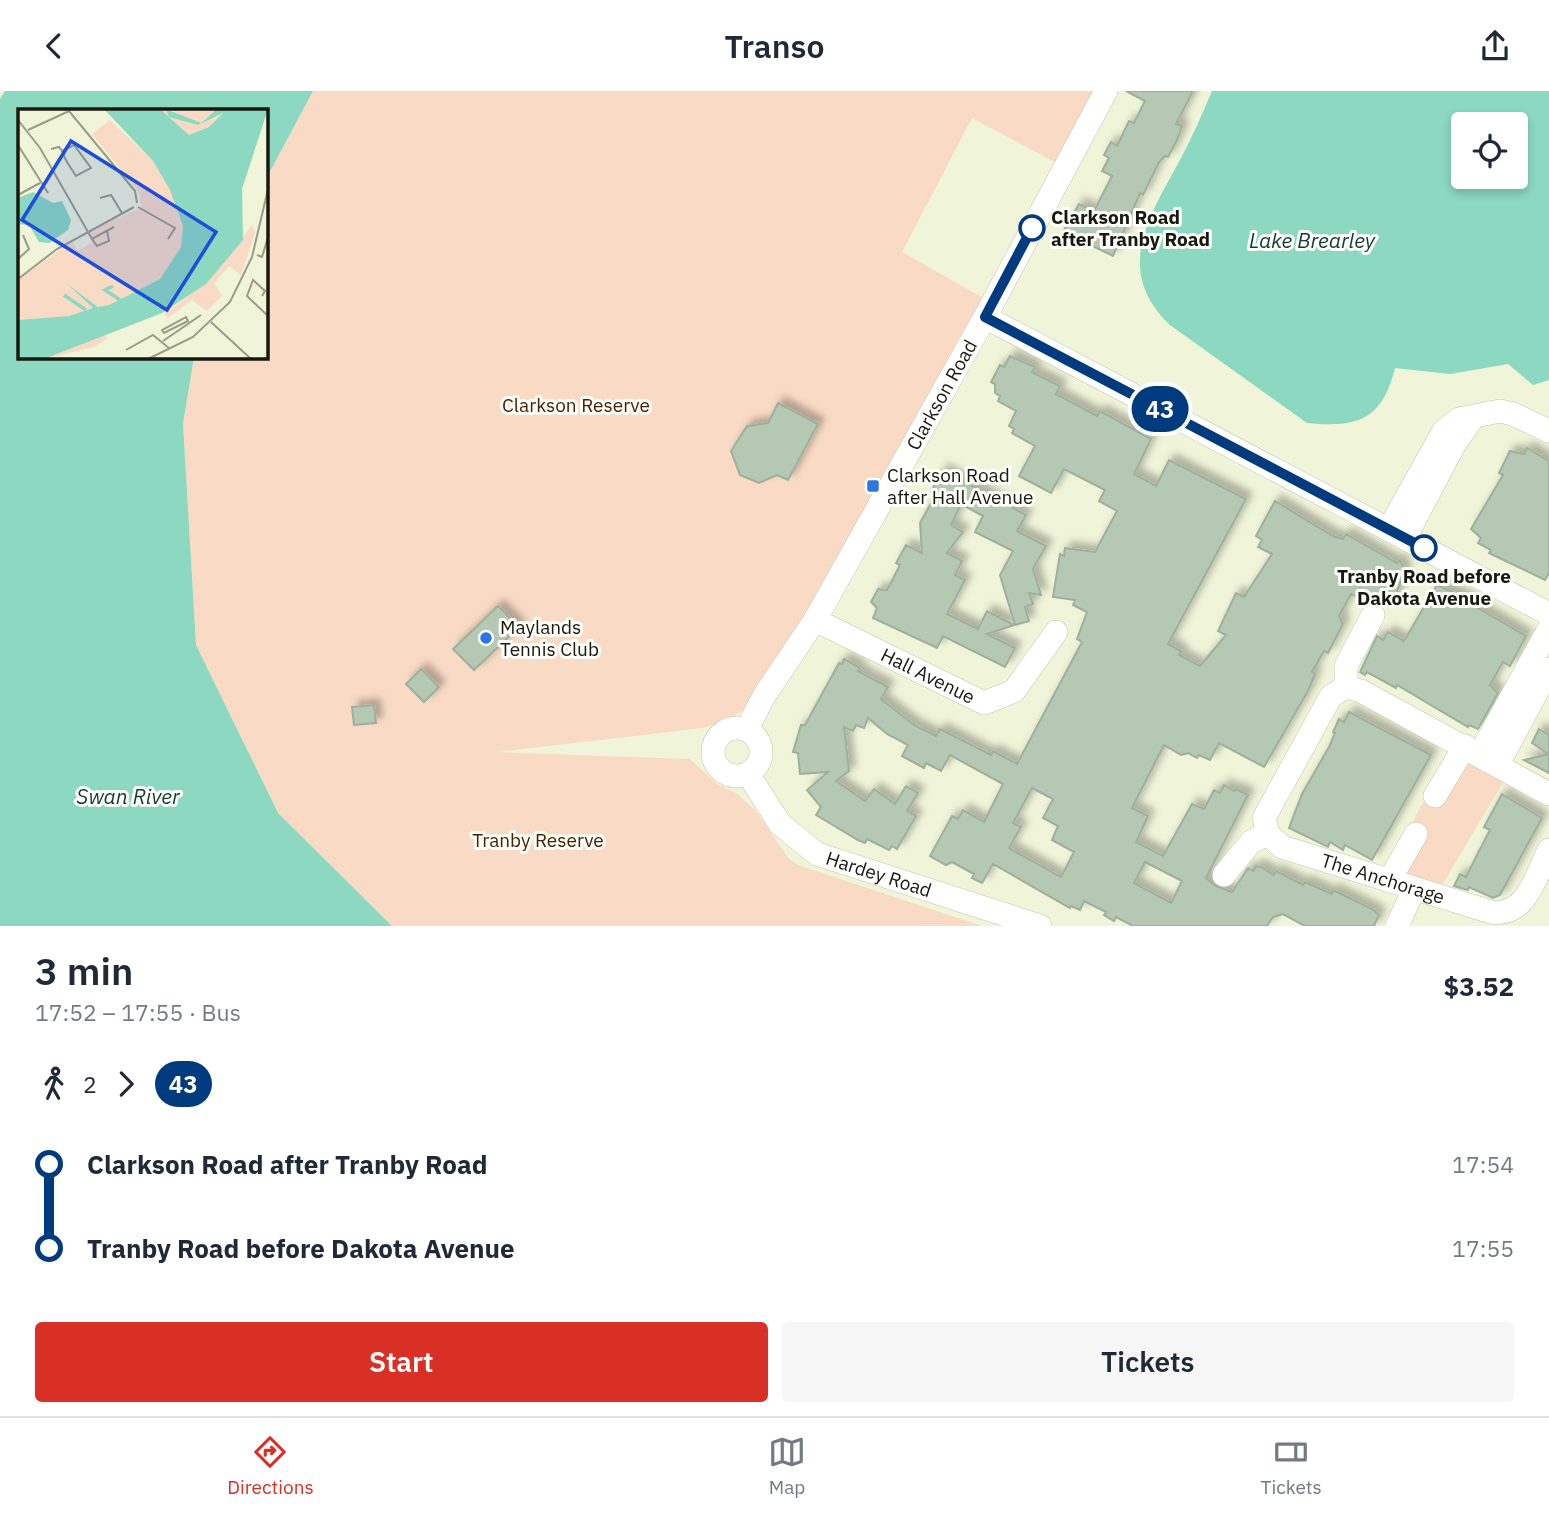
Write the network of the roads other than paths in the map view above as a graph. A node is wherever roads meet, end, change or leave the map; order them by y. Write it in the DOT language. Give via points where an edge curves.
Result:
graph roads {
  1 [pos="1107,91"];
  2 [pos="985,317"];
  3 [pos="1549,432"];
  4 [pos="1397,533"];
  5 [pos="1549,614"];
  6 [pos="1373,615"];
  7 [pos="815,620"];
  8 [pos="1549,629"];
  9 [pos="1056,632"];
  10 [pos="1549,669"];
  11 [pos="1346,687"];
  12 [pos="747,729"];
  13 [pos="1481,755"];
  14 [pos="748,774"];
  15 [pos="1549,794"];
  16 [pos="1435,796"];
  17 [pos="1268,834"];
  18 [pos="1416,834"];
  19 [pos="1549,850"];
  20 [pos="1224,875"];
  21 [pos="1389,880"];
  22 [pos="1414,889"];
  23 [pos="1505,920"];
  24 [pos="1040,926"];
  25 [pos="1397,926"];
  1 -- 2 [label="street, Clarkson Road"];
  2 -- 4 [label="street"];
  2 -- 7 [label="street, Clarkson Road"];
  3 -- 4 [label="street" via="1500,411 1460,419 1443,432"];
  4 -- 5 [label="street"];
  6 -- 11 [label="street" via="1346,666"];
  7 -- 9 [label="street, Hall Avenue" via="984,703 1014,691"];
  7 -- 12 [label="street, Clarkson Road"];
  8 -- 13 [label="street"];
  10 -- 13 [label="street"];
  11 -- 13 [label="street" via="1362,691"];
  11 -- 17 [label="street" via="1331,696 1264,818"];
  12 -- 14 [label="street" via="760,742 761,751 760,760"];
  12 -- 14 [label="street" via="723,731 712,754 721,771 739,777"];
  13 -- 15 [label="street"];
  13 -- 16 [label="street"];
  14 -- 24 [label="street, Hardey Road" via="780,824 817,854"];
  17 -- 20 [label="street" via="1251,842"];
  17 -- 21 [label="street, The Anchorage" via="1282,847"];
  18 -- 21 [label="street"];
  19 -- 23 [label="street, The Anchorage" via="1519,907"];
  21 -- 22 [label="street, The Anchorage"];
  22 -- 23 [label="street, The Anchorage"];
  22 -- 25 [label="street"];
}
